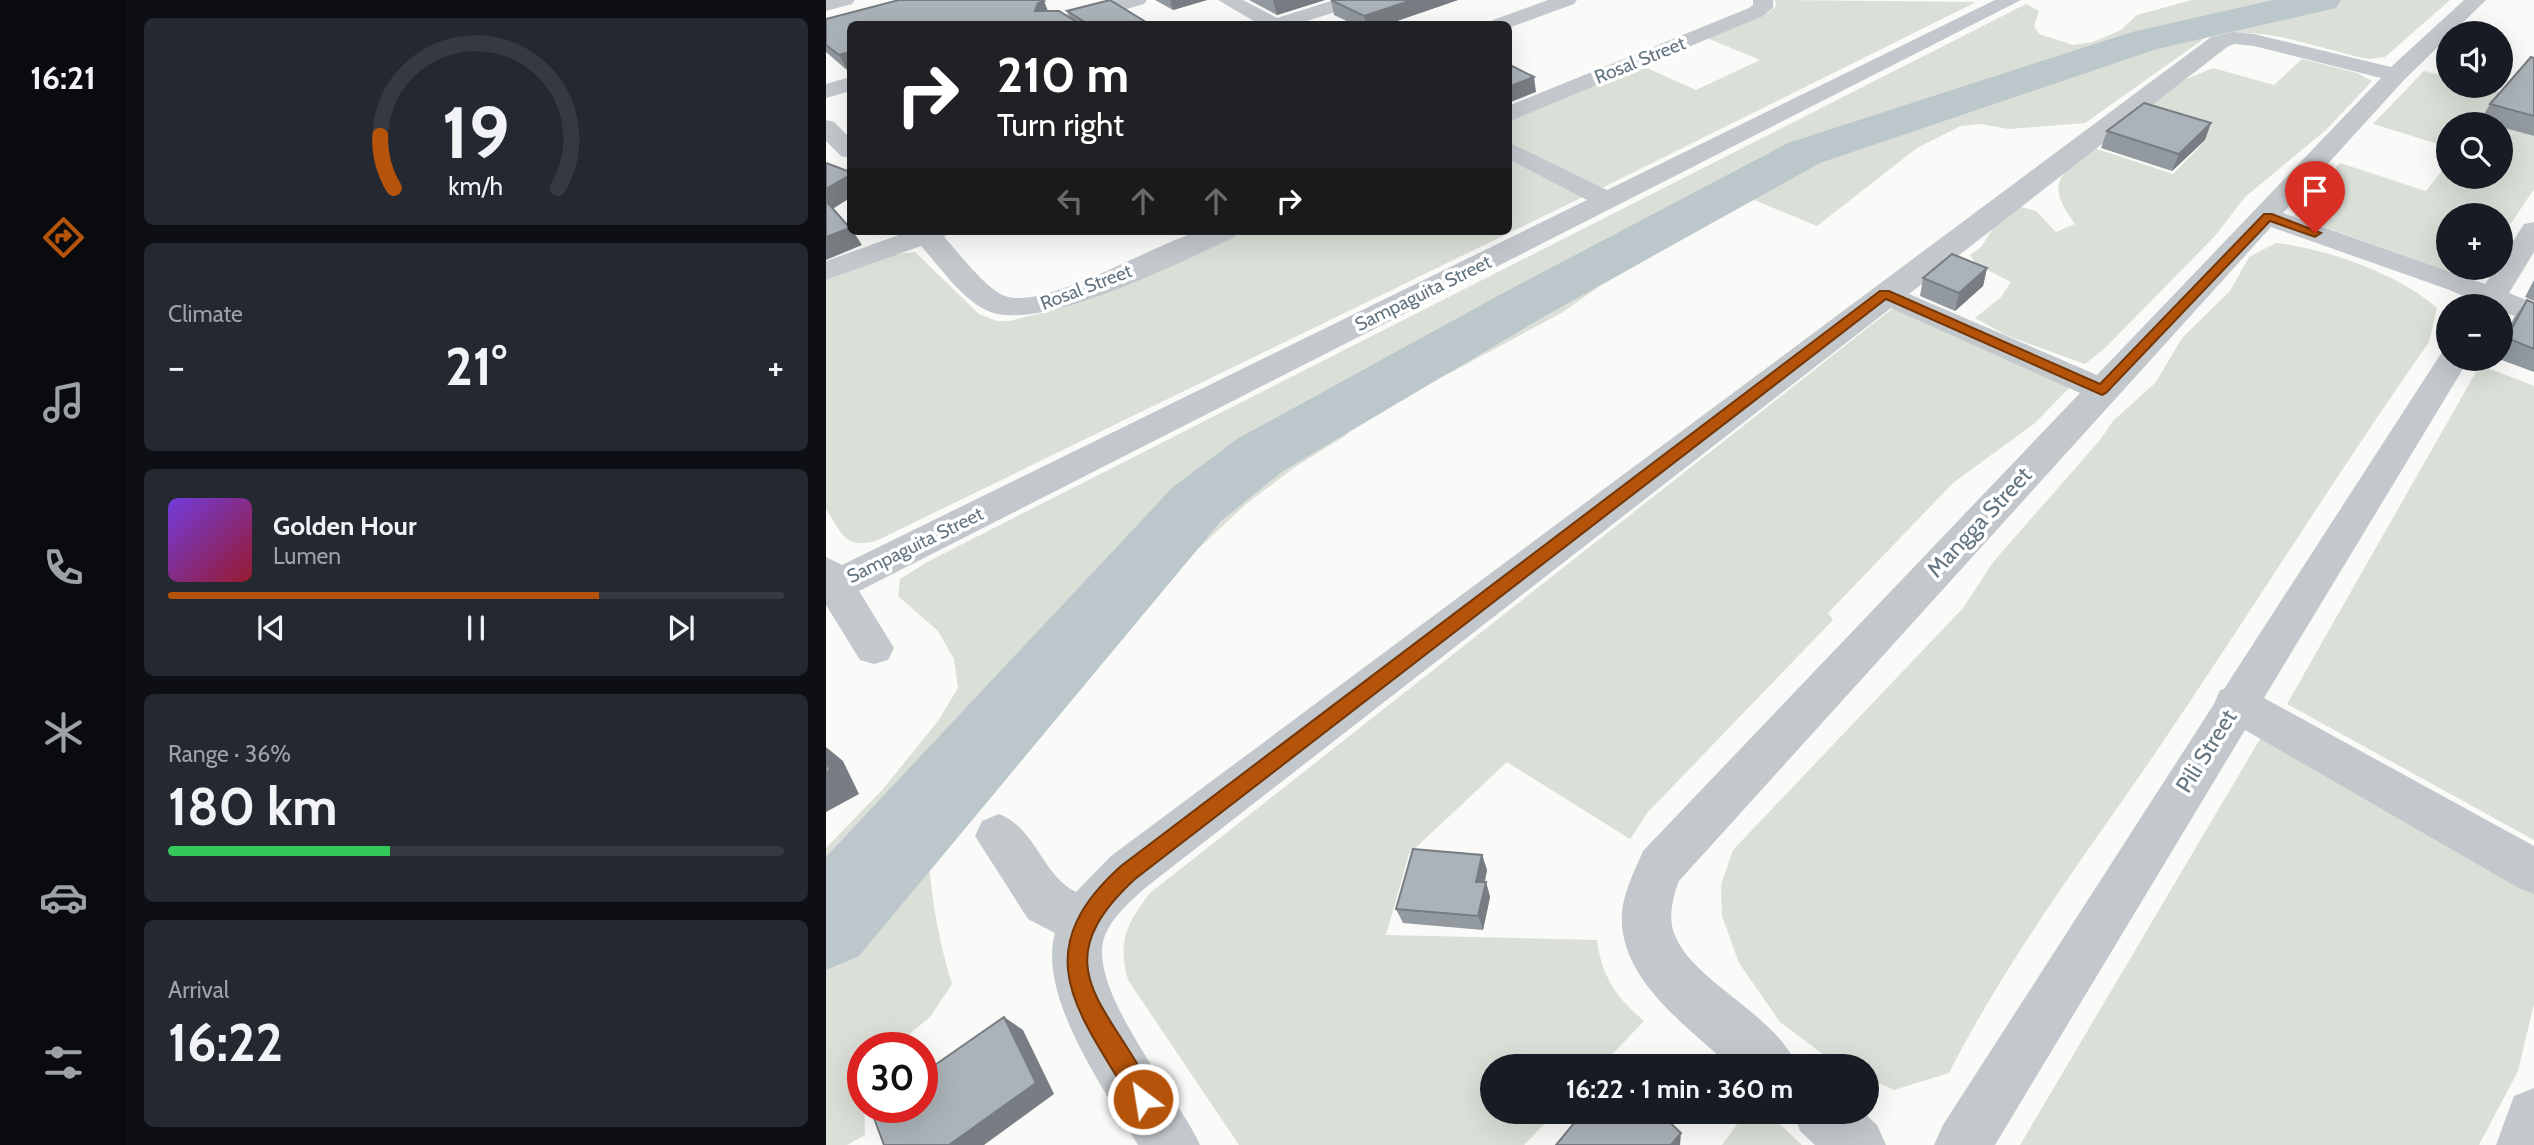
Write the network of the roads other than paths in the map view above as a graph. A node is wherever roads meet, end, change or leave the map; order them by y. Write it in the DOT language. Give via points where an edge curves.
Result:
graph roads {
  1 [pos="1137,0"];
  2 [pos="1228,0"];
  3 [pos="1354,0"];
  4 [pos="1567,0"];
  5 [pos="1763,0"];
  6 [pos="2476,0"];
  7 [pos="2002,1"];
  8 [pos="826,5"];
  9 [pos="854,6"];
  10 [pos="826,21"];
  11 [pos="1064,21"];
  12 [pos="1267,21"];
  13 [pos="1288,21"];
  14 [pos="1508,21"];
  15 [pos="2396,75"];
  16 [pos="847,85"];
  17 [pos="826,91"];
  18 [pos="1512,113"];
  19 [pos="826,127"];
  20 [pos="847,148"];
  21 [pos="1512,151"];
  22 [pos="1608,201"];
  23 [pos="2268,217"];
  24 [pos="2534,230"];
  25 [pos="925,235"];
  26 [pos="933,235"];
  27 [pos="1216,235"];
  28 [pos="826,271"];
  29 [pos="1884,294"];
  30 [pos="2468,294"];
  31 [pos="2494,294"];
  32 [pos="2513,308"];
  33 [pos="2534,314"];
  34 [pos="2445,371"];
  35 [pos="2102,390"];
  36 [pos="830,579"];
  37 [pos="874,648"];
  38 [pos="2235,703"];
  39 [pos="999,836"];
  40 [pos="2534,871"];
  41 [pos="1084,922"];
  42 [pos="1757,1054"];
  43 [pos="2534,1116"];
  44 [pos="1834,1124"];
  45 [pos="1171,1145"];
  46 [pos="1857,1145"];
  47 [pos="1963,1145"];
  48 [pos="2525,1145"];
  1 -- 11 [label="street"];
  2 -- 12 [label="street"];
  3 -- 13 [label="street"];
  4 -- 14 [label="street"];
  5 -- 18 [label="street, Rosal Street" via="1763,8 1756,12"];
  6 -- 15 [label="street, Mangga Street"];
  7 -- 22 [label="street, Sampaguita Street"];
  8 -- 9 [label="street"];
  9 -- 10 [label="street"];
  15 -- 23 [label="street, Mangga Street"];
  15 -- 29 [label="street" via="2254,40 2219,41"];
  16 -- 17 [label="street"];
  19 -- 20 [label="street"];
  21 -- 22 [label="street"];
  22 -- 36 [label="street, Sampaguita Street"];
  23 -- 30 [label="street"];
  23 -- 35 [label="street, Mangga Street"];
  24 -- 31 [label="street"];
  25 -- 28 [label="street"];
  26 -- 27 [label="street, Rosal Street" via="992,301 1016,309 1056,300"];
  29 -- 35 [label="street"];
  29 -- 41 [label="street" via="1128,872 1101,897"];
  32 -- 33 [label="street"];
  34 -- 38 [label="street, Pili Street"];
  35 -- 42 [label="street, Mangga Street" via="1660,867 1648,894 1646,922 1653,950 1668,974"];
  36 -- 37 [label="street"];
  38 -- 40 [label="street"];
  38 -- 47 [label="street, Pili Street"];
  39 -- 41 [label="street" via="1045,902"];
  41 -- 45 [label="street" via="1076,948 1088,1006"];
  43 -- 48 [label="street"];
  44 -- 46 [label="street"];
}
